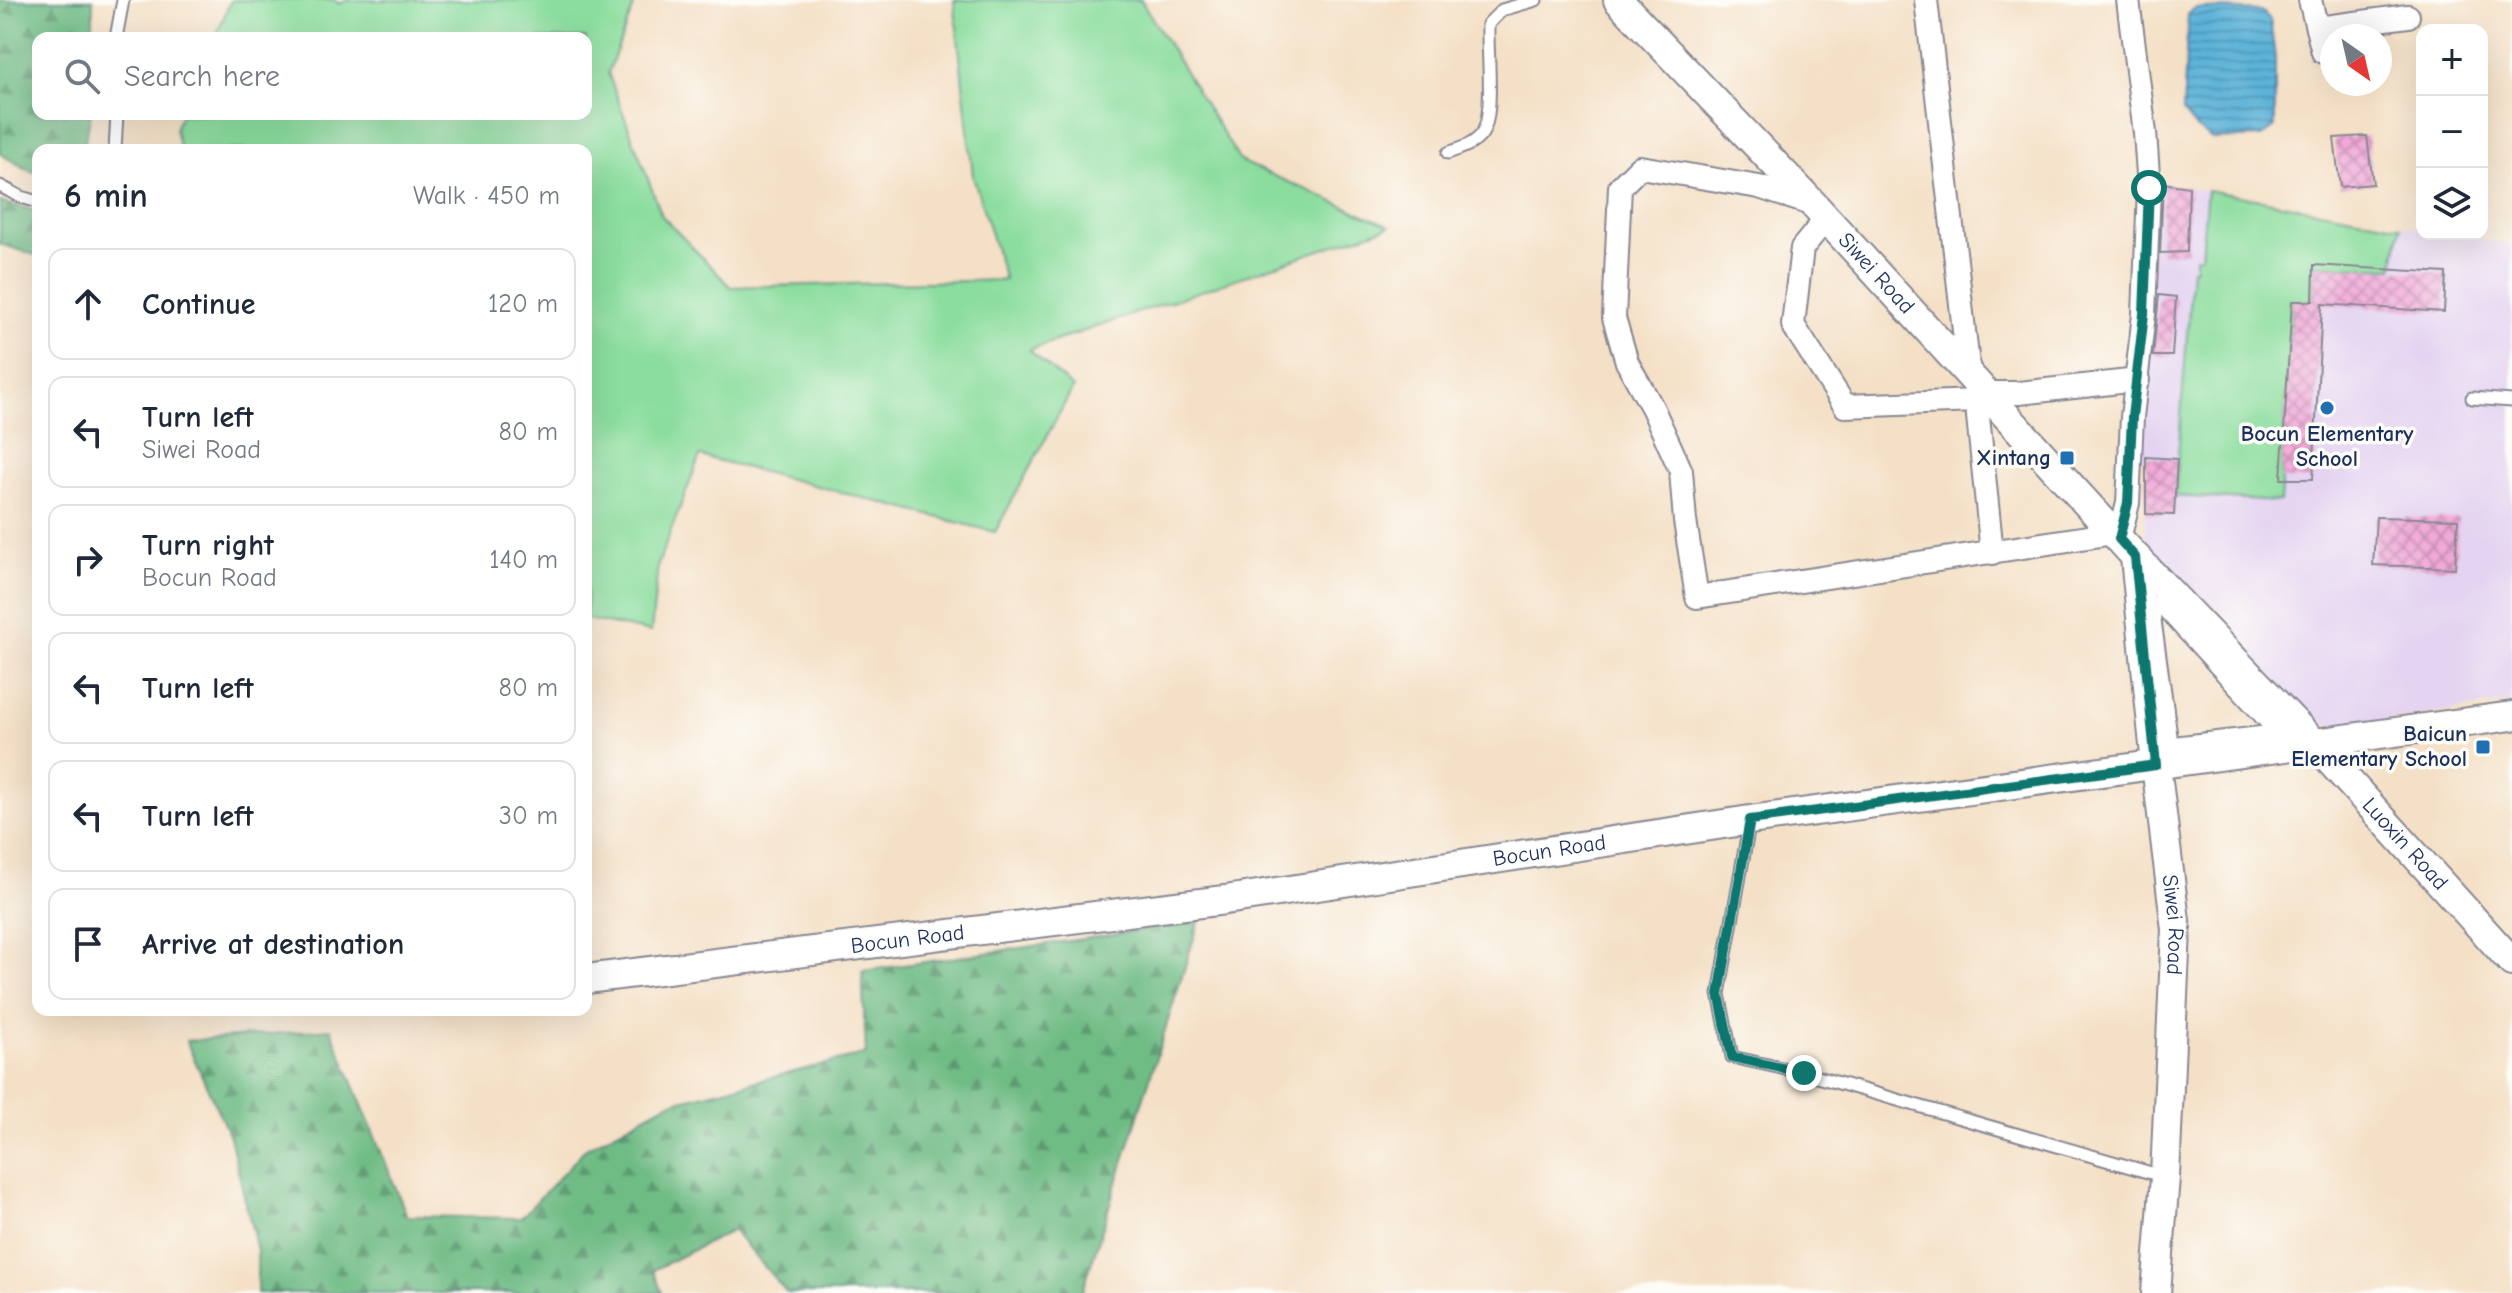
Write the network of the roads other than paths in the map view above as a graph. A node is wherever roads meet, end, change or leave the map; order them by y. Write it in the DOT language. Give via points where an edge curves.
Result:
graph roads {
  1 [pos="123,0"];
  2 [pos="1536,0"];
  3 [pos="1926,0"];
  4 [pos="2128,0"];
  5 [pos="2310,0"];
  6 [pos="1620,1"];
  7 [pos="2408,16"];
  8 [pos="2317,28"];
  9 [pos="117,32"];
  10 [pos="2320,40"];
  11 [pos="117,120"];
  12 [pos="115,144"];
  13 [pos="1448,153"];
  14 [pos="0,186"];
  15 [pos="32,200"];
  16 [pos="1820,212"];
  17 [pos="2138,380"];
  18 [pos="1977,387"];
  19 [pos="2472,398"];
  20 [pos="2512,401"];
  21 [pos="2125,545"];
  22 [pos="1992,553"];
  23 [pos="2512,706"];
  24 [pos="2512,716"];
  25 [pos="2275,734"];
  26 [pos="2313,742"];
  27 [pos="2156,765"];
  28 [pos="1750,820"];
  29 [pos="2512,962"];
  30 [pos="592,978"];
  31 [pos="2165,1177"];
  32 [pos="2156,1293"];
  1 -- 9 [label="lane"];
  2 -- 13 [label="lane" via="1502,10 1488,24 1484,132"];
  3 -- 18 [label="street"];
  4 -- 17 [label="street" via="2149,188"];
  5 -- 8 [label="street"];
  6 -- 16 [label="street, Siwei Road"];
  7 -- 8 [label="street"];
  8 -- 10 [label="street"];
  11 -- 12 [label="lane"];
  14 -- 15 [label="lane"];
  16 -- 18 [label="street, Siwei Road"];
  16 -- 18 [label="street" via="1802,248 1793,325 1845,406"];
  16 -- 22 [label="street" via="1759,187 1640,167 1620,187 1614,318 1627,362 1681,471 1697,597"];
  17 -- 18 [label="street" via="2019,393"];
  17 -- 21 [label="street"];
  18 -- 21 [label="street, Siwei Road"];
  18 -- 22 [label="street"];
  19 -- 20 [label="lane"];
  21 -- 22 [label="street"];
  21 -- 26 [label="street, Luoxin Road"];
  21 -- 27 [label="street, Siwei Road"];
  23 -- 24 [label="lane"];
  24 -- 26 [label="street, Bocun Road"];
  25 -- 25 [label="street" via="2173,745 2152,607 2165,609 2277,729"];
  26 -- 27 [label="street, Bocun Road"];
  26 -- 29 [label="street, Luoxin Road"];
  27 -- 28 [label="street, Bocun Road"];
  27 -- 31 [label="street, Siwei Road" via="2176,929"];
  28 -- 30 [label="street, Bocun Road" via="1225,900"];
  28 -- 31 [label="lane" via="1719,994 1732,1057"];
  31 -- 32 [label="street, Siwei Road"];
}
